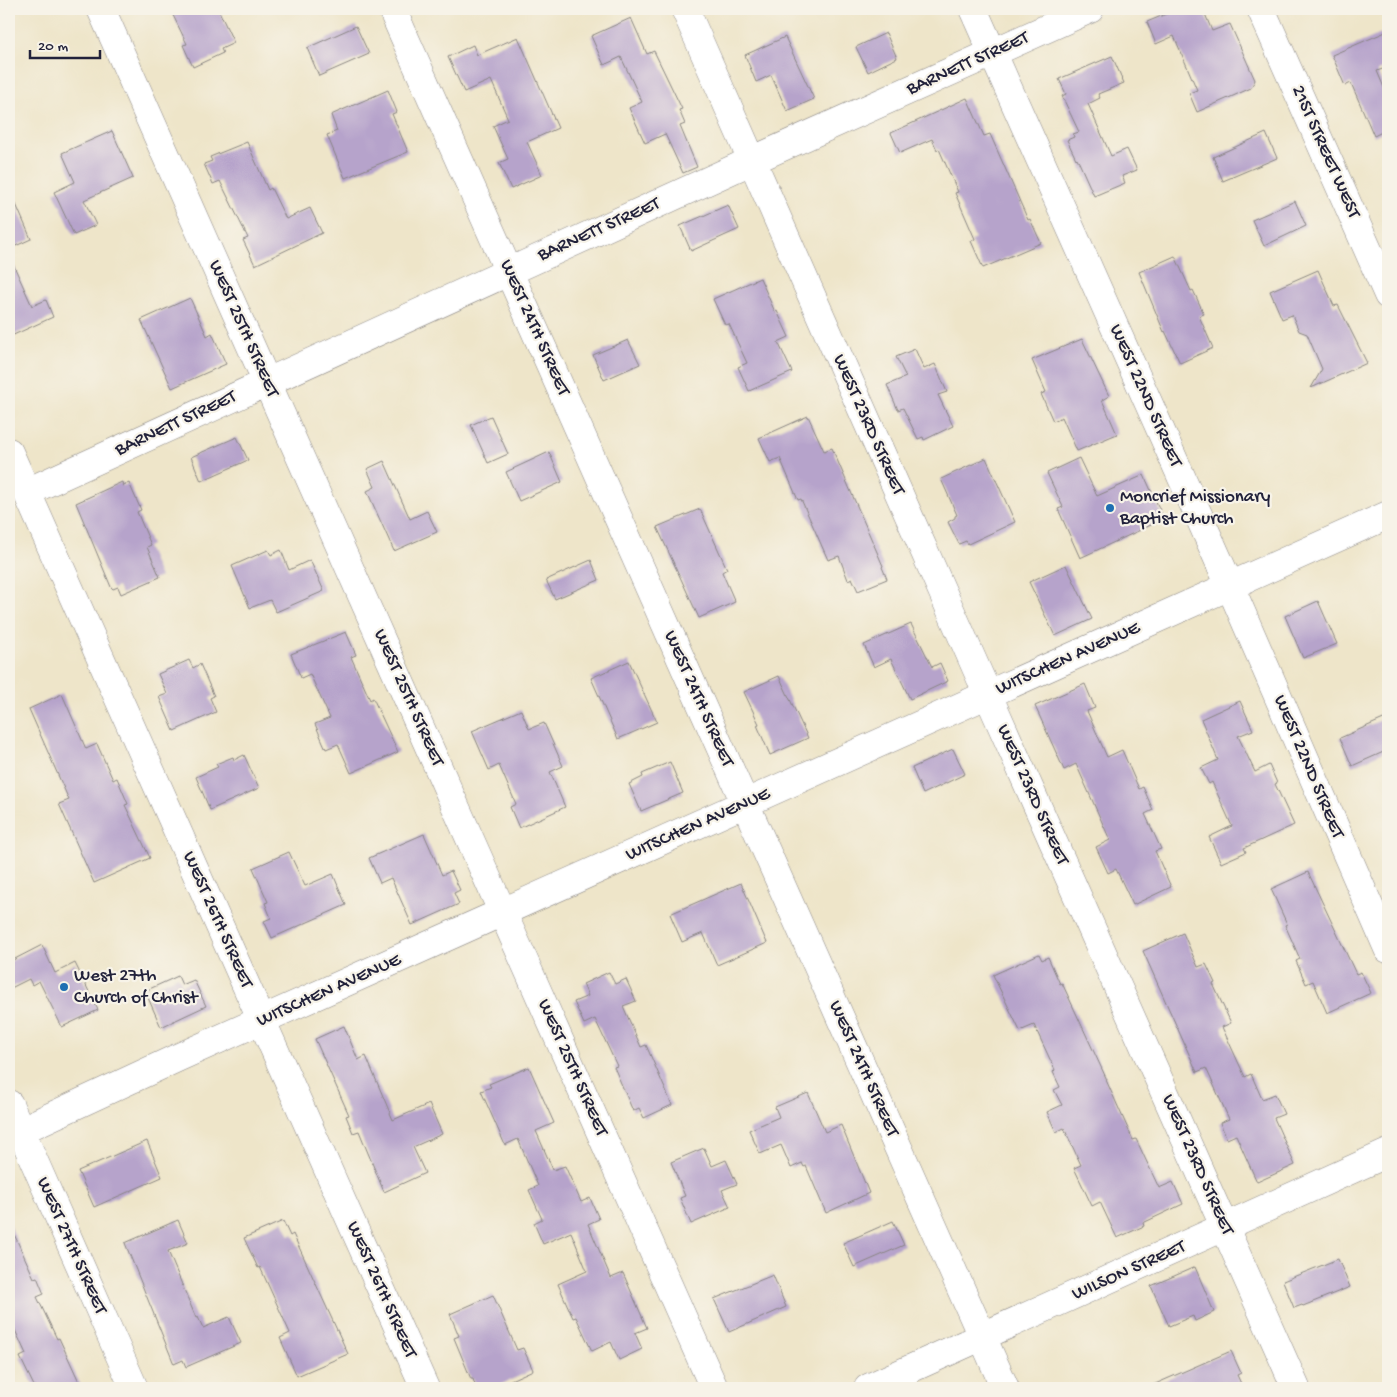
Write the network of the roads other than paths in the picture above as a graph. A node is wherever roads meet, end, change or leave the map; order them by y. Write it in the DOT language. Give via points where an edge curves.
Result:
graph roads {
  1 [pos="101,9"];
  2 [pos="392,9"];
  3 [pos="685,9"];
  4 [pos="973,9"];
  5 [pos="1090,9"];
  6 [pos="1262,9"];
  7 [pos="992,53"];
  8 [pos="751,161"];
  9 [pos="508,271"];
  10 [pos="1388,295"];
  11 [pos="267,382"];
  12 [pos="9,452"];
  13 [pos="26,492"];
  14 [pos="1388,516"];
  15 [pos="1230,586"];
  16 [pos="988,695"];
  17 [pos="745,804"];
  18 [pos="503,913"];
  19 [pos="1388,949"];
  20 [pos="262,1021"];
  21 [pos="9,1104"];
  22 [pos="15,1133"];
  23 [pos="1388,1153"];
  24 [pos="1225,1228"];
  25 [pos="983,1337"];
  26 [pos="134,1388"];
  27 [pos="425,1388"];
  28 [pos="714,1388"];
  29 [pos="868,1388"];
  30 [pos="1005,1388"];
  31 [pos="1296,1388"];
  1 -- 11 [label="street, WEST 25TH STREET"];
  2 -- 9 [label="street, WEST 24TH STREET"];
  3 -- 8 [label="street, WEST 23RD STREET"];
  4 -- 7 [label="street, WEST 22ND STREET"];
  5 -- 7 [label="street, BARNETT STREET"];
  6 -- 10 [label="street, 21ST STREET WEST"];
  7 -- 8 [label="street, BARNETT STREET"];
  7 -- 15 [label="street, WEST 22ND STREET"];
  8 -- 9 [label="street, BARNETT STREET"];
  8 -- 16 [label="street, WEST 23RD STREET"];
  9 -- 11 [label="street, BARNETT STREET"];
  9 -- 17 [label="street, WEST 24TH STREET"];
  11 -- 13 [label="street, BARNETT STREET"];
  11 -- 18 [label="street, WEST 25TH STREET"];
  12 -- 13 [label="street, WEST 26TH STREET"];
  13 -- 20 [label="street, WEST 26TH STREET"];
  14 -- 15 [label="street, WITSCHEN AVENUE"];
  15 -- 16 [label="street, WITSCHEN AVENUE"];
  15 -- 19 [label="street, WEST 22ND STREET"];
  16 -- 17 [label="street, WITSCHEN AVENUE"];
  16 -- 24 [label="street, WEST 23RD STREET"];
  17 -- 18 [label="street, WITSCHEN AVENUE"];
  17 -- 25 [label="street, WEST 24TH STREET"];
  18 -- 20 [label="street, WITSCHEN AVENUE"];
  18 -- 28 [label="street, WEST 25TH STREET"];
  20 -- 22 [label="street, WITSCHEN AVENUE"];
  20 -- 27 [label="street, WEST 26TH STREET"];
  21 -- 22 [label="street, WEST 27TH STREET"];
  22 -- 26 [label="street, WEST 27TH STREET"];
  23 -- 24 [label="street, WILSON STREET"];
  24 -- 25 [label="street, WILSON STREET"];
  24 -- 31 [label="street, WEST 23RD STREET"];
  25 -- 29 [label="street, WILSON STREET"];
  25 -- 30 [label="street, WEST 24TH STREET"];
}
